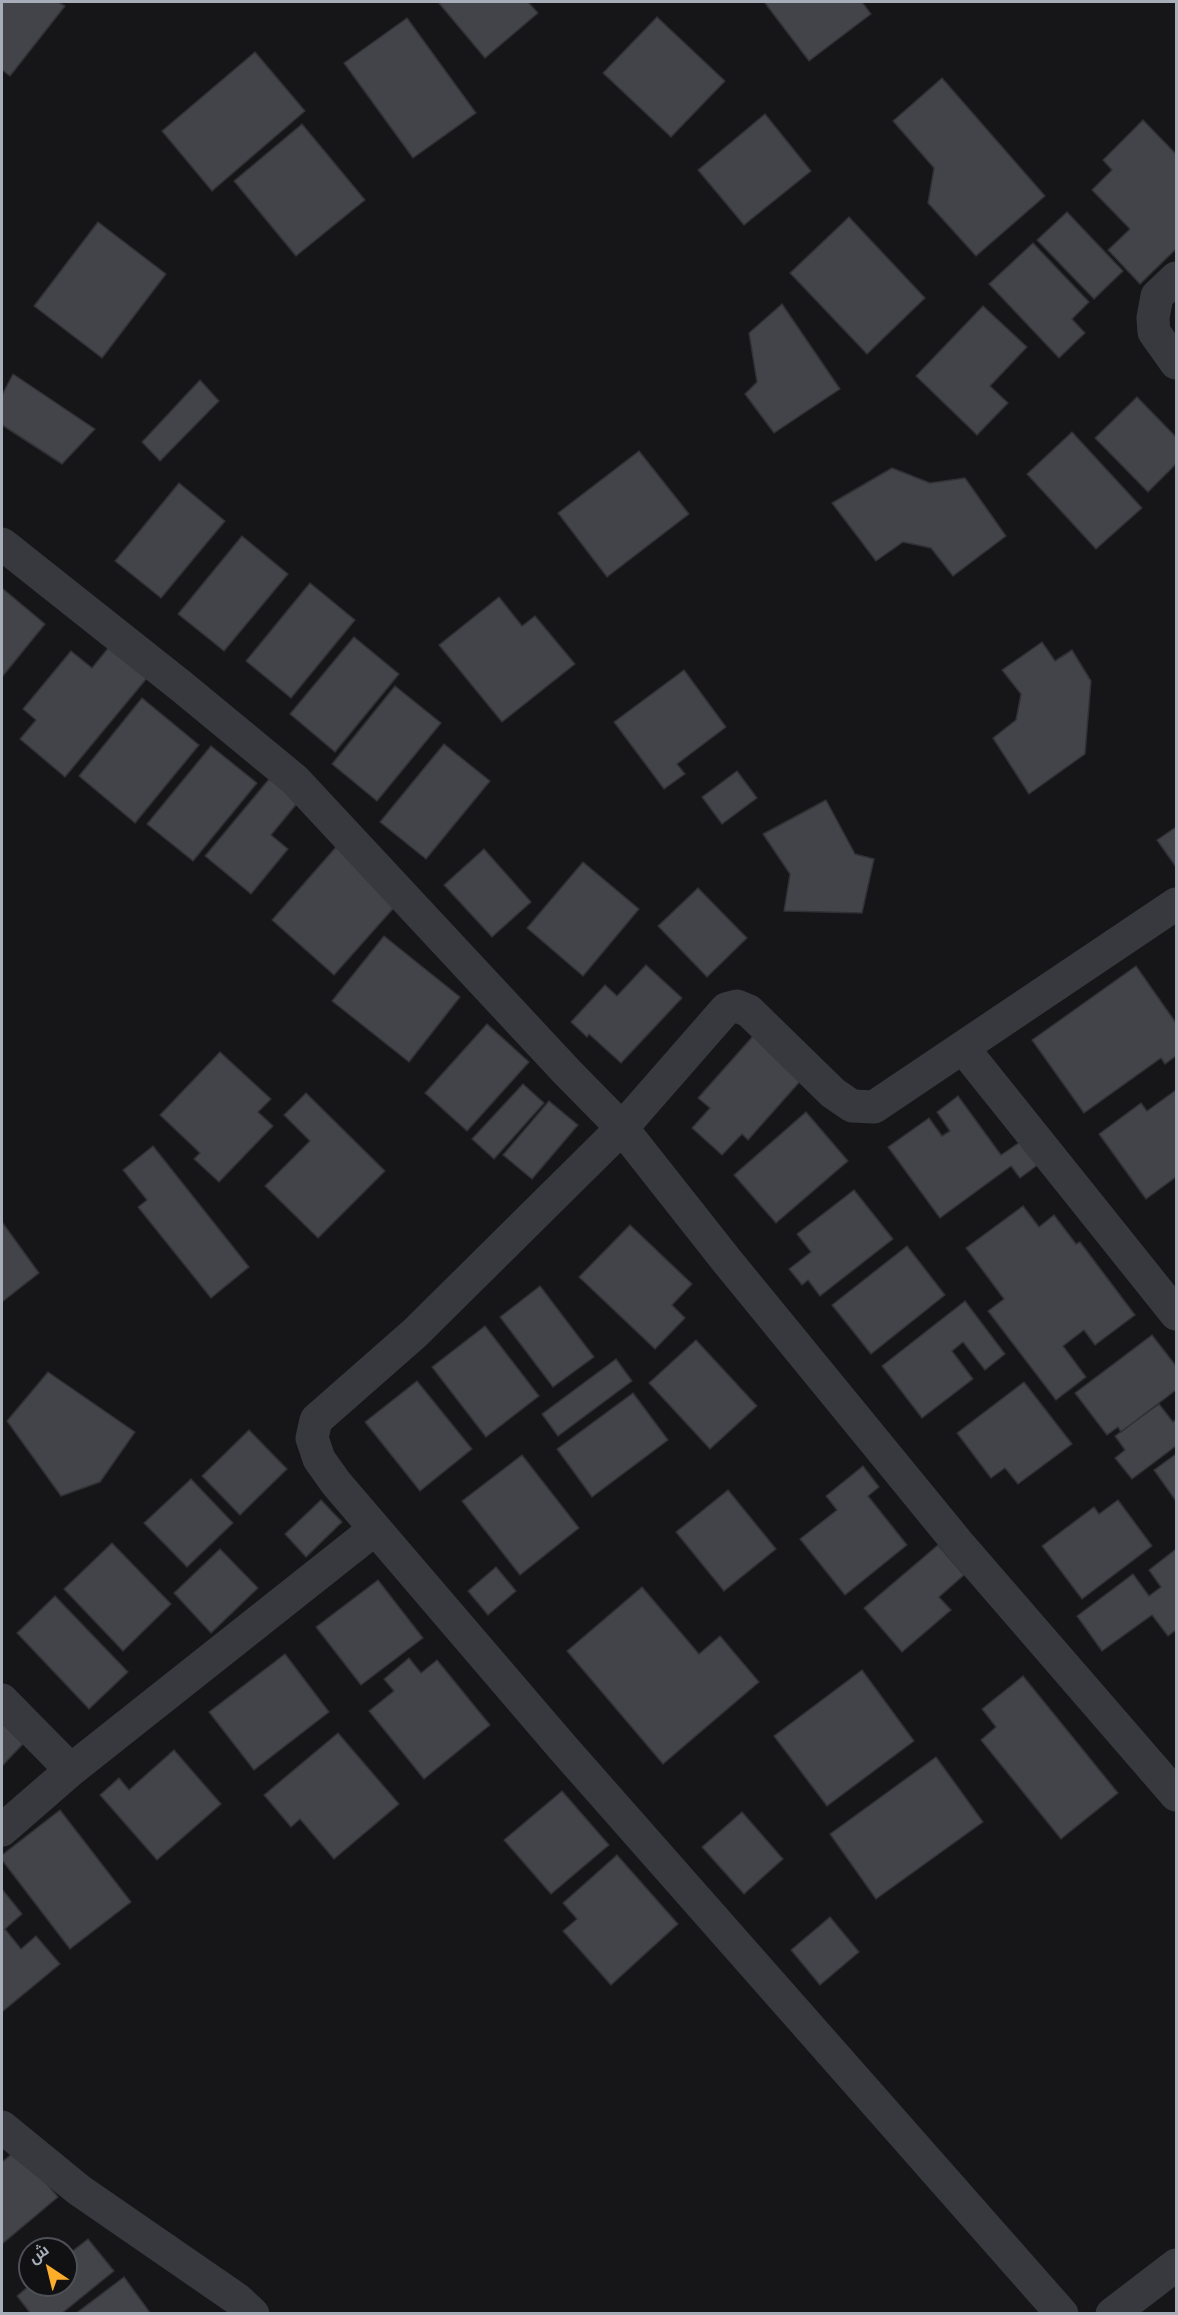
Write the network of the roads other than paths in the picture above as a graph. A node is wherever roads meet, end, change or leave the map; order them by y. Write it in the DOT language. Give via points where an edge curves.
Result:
graph roads {
  1 [pos="1176,278"];
  2 [pos="1176,363"];
  3 [pos="2,544"];
  4 [pos="1176,904"];
  5 [pos="963,1048"];
  6 [pos="622,1128"];
  7 [pos="1176,1314"];
  8 [pos="375,1529"];
  9 [pos="2,1700"];
  10 [pos="71,1770"];
  11 [pos="1176,1795"];
  12 [pos="2,1830"];
  13 [pos="2,2127"];
  14 [pos="1176,2265"];
  15 [pos="237,2308"];
  16 [pos="1062,2313"];
  17 [pos="1112,2313"];
  1 -- 2 [label="street" via="1157,296 1153,318 1154,332"];
  3 -- 6 [label="street" via="295,780"];
  4 -- 5 [label="street"];
  5 -- 6 [label="street" via="874,1107 852,1106 833,1093 749,1011 737,1005 726,1009"];
  5 -- 7 [label="street"];
  6 -- 8 [label="street" via="415,1333 316,1420 312,1438 319,1459"];
  6 -- 11 [label="street" via="957,1542"];
  8 -- 10 [label="street"];
  8 -- 16 [label="street"];
  9 -- 10 [label="street"];
  10 -- 12 [label="street"];
  13 -- 15 [label="street"];
  14 -- 17 [label="street"];
}
